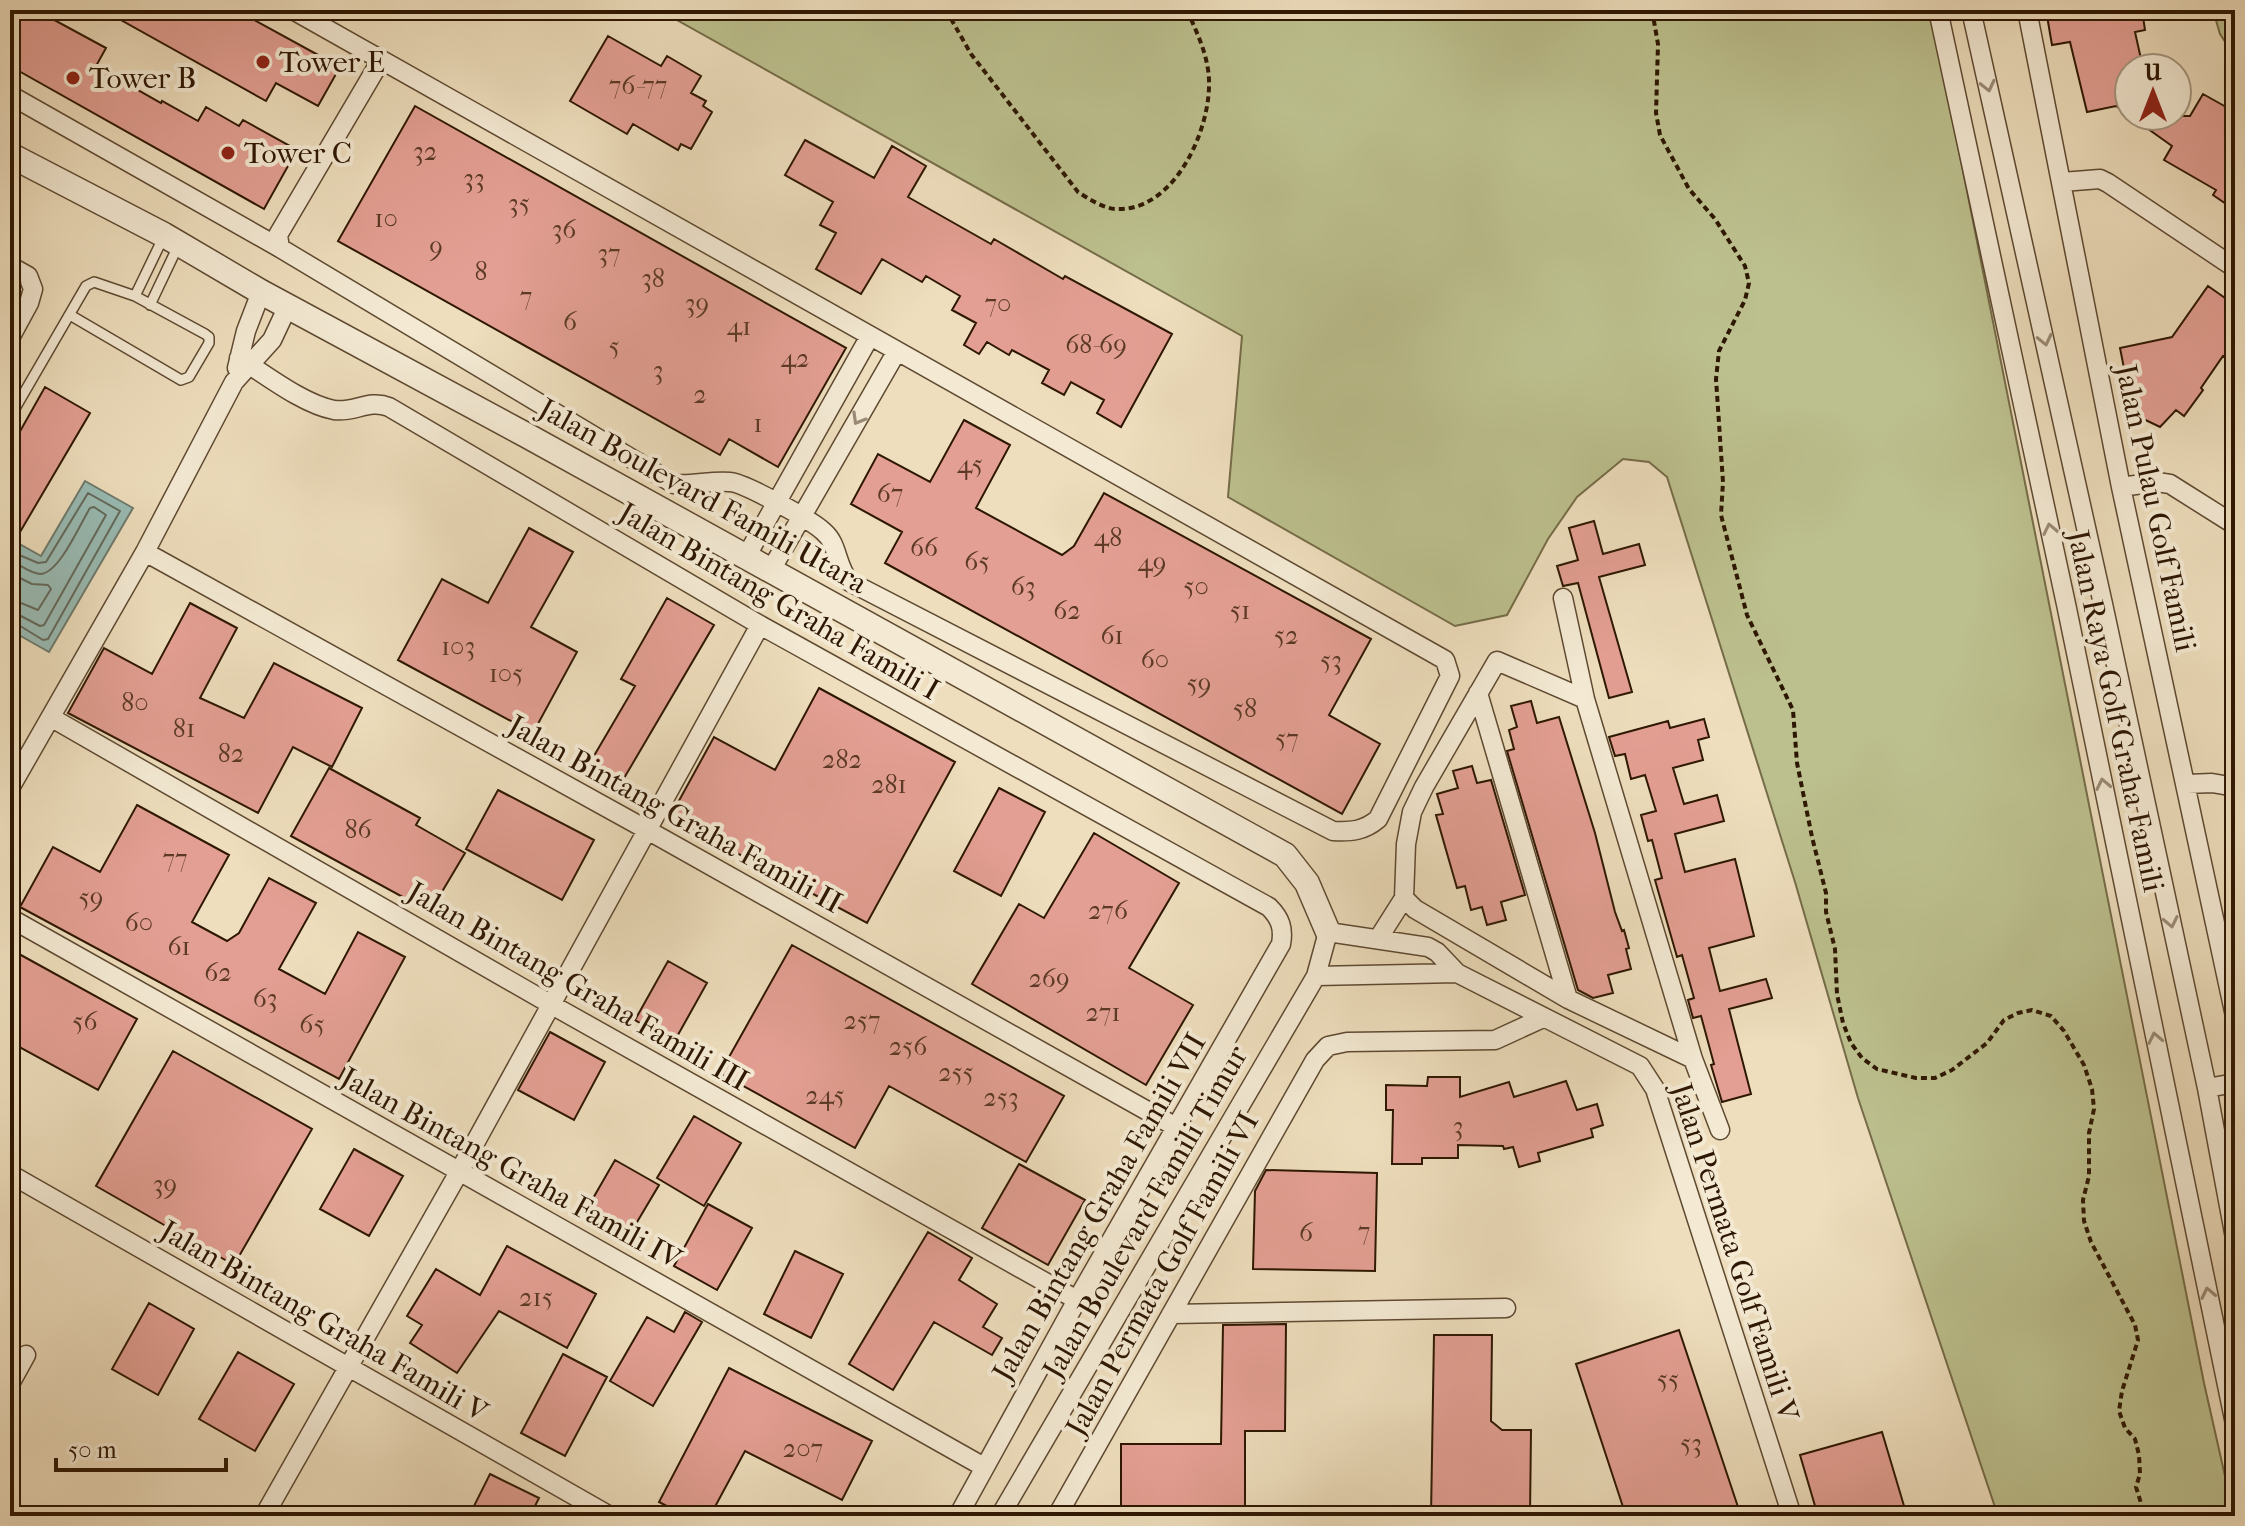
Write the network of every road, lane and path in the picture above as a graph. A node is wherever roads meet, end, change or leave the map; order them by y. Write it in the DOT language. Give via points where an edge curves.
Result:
graph roads {
  1 [pos="293,10"];
  2 [pos="946,10"];
  3 [pos="1187,10"];
  4 [pos="1652,10"];
  5 [pos="2027,10"];
  6 [pos="1972,14"];
  7 [pos="1939,17"];
  8 [pos="381,60"];
  9 [pos="10,95"];
  10 [pos="10,155"];
  11 [pos="2062,182"];
  12 [pos="172,239"];
  13 [pos="280,248"];
  14 [pos="10,266"];
  15 [pos="2235,268"];
  16 [pos="261,292"];
  17 [pos="135,296"];
  18 [pos="150,305"];
  19 [pos="288,306"];
  20 [pos="70,315"];
  21 [pos="870,336"];
  22 [pos="10,338"];
  23 [pos="897,351"];
  24 [pos="244,362"];
  25 [pos="10,417"];
  26 [pos="2121,487"];
  27 [pos="776,503"];
  28 [pos="801,518"];
  29 [pos="2235,525"];
  30 [pos="145,552"];
  31 [pos="746,557"];
  32 [pos="771,570"];
  33 [pos="1563,598"];
  34 [pos="760,625"];
  35 [pos="1478,693"];
  36 [pos="1585,699"];
  37 [pos="52,718"];
  38 [pos="2187,784"];
  39 [pos="2235,787"];
  40 [pos="10,788"];
  41 [pos="649,831"];
  42 [pos="1404,898"];
  43 [pos="10,918"];
  44 [pos="1281,925"];
  45 [pos="1328,932"];
  46 [pos="1378,939"];
  47 [pos="1457,973"];
  48 [pos="1316,976"];
  49 [pos="1568,999"];
  50 [pos="552,1005"];
  51 [pos="2235,1016"];
  52 [pos="1543,1018"];
  53 [pos="1693,1059"];
  54 [pos="2235,1083"];
  55 [pos="2207,1088"];
  56 [pos="1176,1127"];
  57 [pos="1720,1130"];
  58 [pos="2235,1134"];
  59 [pos="2216,1136"];
  60 [pos="459,1172"];
  61 [pos="10,1174"];
  62 [pos="2235,1238"];
  63 [pos="1077,1300"];
  64 [pos="1506,1308"];
  65 [pos="1171,1314"];
  66 [pos="26,1355"];
  67 [pos="349,1367"];
  68 [pos="10,1384"];
  69 [pos="2235,1424"];
  70 [pos="984,1467"];
  71 [pos="264,1516"];
  72 [pos="610,1516"];
  73 [pos="958,1516"];
  74 [pos="1000,1516"];
  75 [pos="1057,1516"];
  76 [pos="1792,1516"];
  77 [pos="2145,1516"];
  1 -- 8 [label="street"];
  2 -- 3 [label="path" via="971,54 1078,192 1117,209 1159,197 1176,179 1207,110 1206,56"];
  4 -- 77 [label="path" via="1660,135 1689,189 1745,266 1749,283 1719,351 1721,515 1747,615 1793,710 1797,763 1826,893 1843,1023 1862,1058 1877,1069 1916,1078 1935,1078 1952,1070 2018,1013 2032,1010 2051,1016 2064,1031 2092,1089 2084,1221 2138,1340 2119,1411 2139,1455 2136,1487"];
  5 -- 11 [label="street, Jalan Pulau Golf Famili"];
  6 -- 7 [label="street"];
  6 -- 55 [label="street, Jalan Raya Golf Graha Famili, one-way"];
  69 -- 7 [label="street, Jalan Raya Golf Graha Famili, one-way"];
  8 -- 13 [label="street" via="278,235"];
  8 -- 21 [label="street"];
  9 -- 13 [label="street"];
  10 -- 12 [label="street, Jalan Boulevard Famili Utara"];
  11 -- 15 [label="street" via="2100,179"];
  11 -- 26 [label="street, Jalan Pulau Golf Famili"];
  12 -- 16 [label="street, Jalan Boulevard Famili Utara"];
  12 -- 17 [label="lane"];
  12 -- 18 [label="lane"];
  13 -- 27 [label="street" via="674,484 731,482"];
  14 -- 22 [label="street" via="32,283 29,303"];
  16 -- 19 [label="street, Jalan Boulevard Famili Utara"];
  16 -- 24 [label="street" via="246,331"];
  17 -- 18 [label="lane"];
  17 -- 20 [label="lane" via="94,282 86,286"];
  18 -- 20 [label="lane" via="209,337 186,379"];
  19 -- 24 [label="street" via="272,340"];
  19 -- 31 [label="street, Jalan Boulevard Famili Utara"];
  20 -- 25 [label="lane"];
  21 -- 23 [label="street"];
  21 -- 27 [label="street"];
  23 -- 28 [label="street, one-way"];
  23 -- 28 [label="street" via="1445,660 1450,676 1378,819 1352,832 1333,831 850,582 830,539"];
  24 -- 30 [label="street"];
  24 -- 34 [label="street, Jalan Bintang Graha Famili I" via="314,404 346,411 371,403 389,407"];
  26 -- 29 [label="street" via="2170,484"];
  26 -- 38 [label="street, Jalan Pulau Golf Famili"];
  27 -- 28 [label="street"];
  27 -- 31 [label="street"];
  28 -- 32 [label="street"];
  30 -- 37 [label="street"];
  30 -- 41 [label="street, Jalan Bintang Graha Famili II"];
  31 -- 32 [label="street, Jalan Boulevard Famili Utara"];
  32 -- 45 [label="street, Jalan Boulevard Famili Utara" via="1285,855 1307,883"];
  33 -- 36 [label="street"];
  34 -- 41 [label="street"];
  34 -- 44 [label="street, Jalan Bintang Graha Famili I" via="1269,907"];
  35 -- 36 [label="street" via="1497,661"];
  35 -- 42 [label="street" via="1412,812"];
  35 -- 49 [label="street"];
  36 -- 53 [label="street"];
  37 -- 40 [label="street"];
  37 -- 50 [label="street, Jalan Bintang Graha Famili III"];
  38 -- 39 [label="street"];
  38 -- 51 [label="street, Jalan Pulau Golf Famili"];
  41 -- 50 [label="street"];
  41 -- 56 [label="street, Jalan Bintang Graha Famili II"];
  42 -- 46 [label="street"];
  42 -- 49 [label="street" via="1431,921"];
  43 -- 60 [label="street, Jalan Bintang Graha Famili IV"];
  44 -- 56 [label="street, Jalan Bintang Graha Famili VII" via="1281,944"];
  45 -- 46 [label="street, Jalan Permata Golf Famili V"];
  45 -- 48 [label="street, Jalan Boulevard Famili Timur"];
  46 -- 47 [label="street, Jalan Permata Golf Famili V" via="1433,949"];
  47 -- 48 [label="street, Jalan Permata Golf Famili V"];
  47 -- 52 [label="street, Jalan Permata Golf Famili V"];
  48 -- 74 [label="street, Jalan Boulevard Famili Timur"];
  49 -- 53 [label="street"];
  50 -- 60 [label="street"];
  50 -- 63 [label="street, Jalan Bintang Graha Famili III"];
  52 -- 65 [label="street, Jalan Permata Golf Famili VI" via="1495,1040 1328,1046 1315,1060"];
  52 -- 76 [label="street, Jalan Permata Golf Famili V" via="1640,1066 1655,1089"];
  53 -- 57 [label="street"];
  54 -- 55 [label="street"];
  55 -- 59 [label="street, Jalan Raya Golf Graha Famili"];
  56 -- 63 [label="street, Jalan Bintang Graha Famili VII"];
  58 -- 59 [label="street"];
  59 -- 62 [label="street, Jalan Raya Golf Graha Famili"];
  60 -- 67 [label="street"];
  60 -- 70 [label="street, Jalan Bintang Graha Famili IV"];
  61 -- 67 [label="street, Jalan Bintang Graha Famili V"];
  63 -- 70 [label="street, Jalan Bintang Graha Famili VII"];
  64 -- 65 [label="street"];
  65 -- 75 [label="street, Jalan Permata Golf Famili VI"];
  66 -- 68 [label="street"];
  67 -- 71 [label="street"];
  67 -- 72 [label="street, Jalan Bintang Graha Famili V"];
  70 -- 73 [label="street, Jalan Bintang Graha Famili VII"];
}
